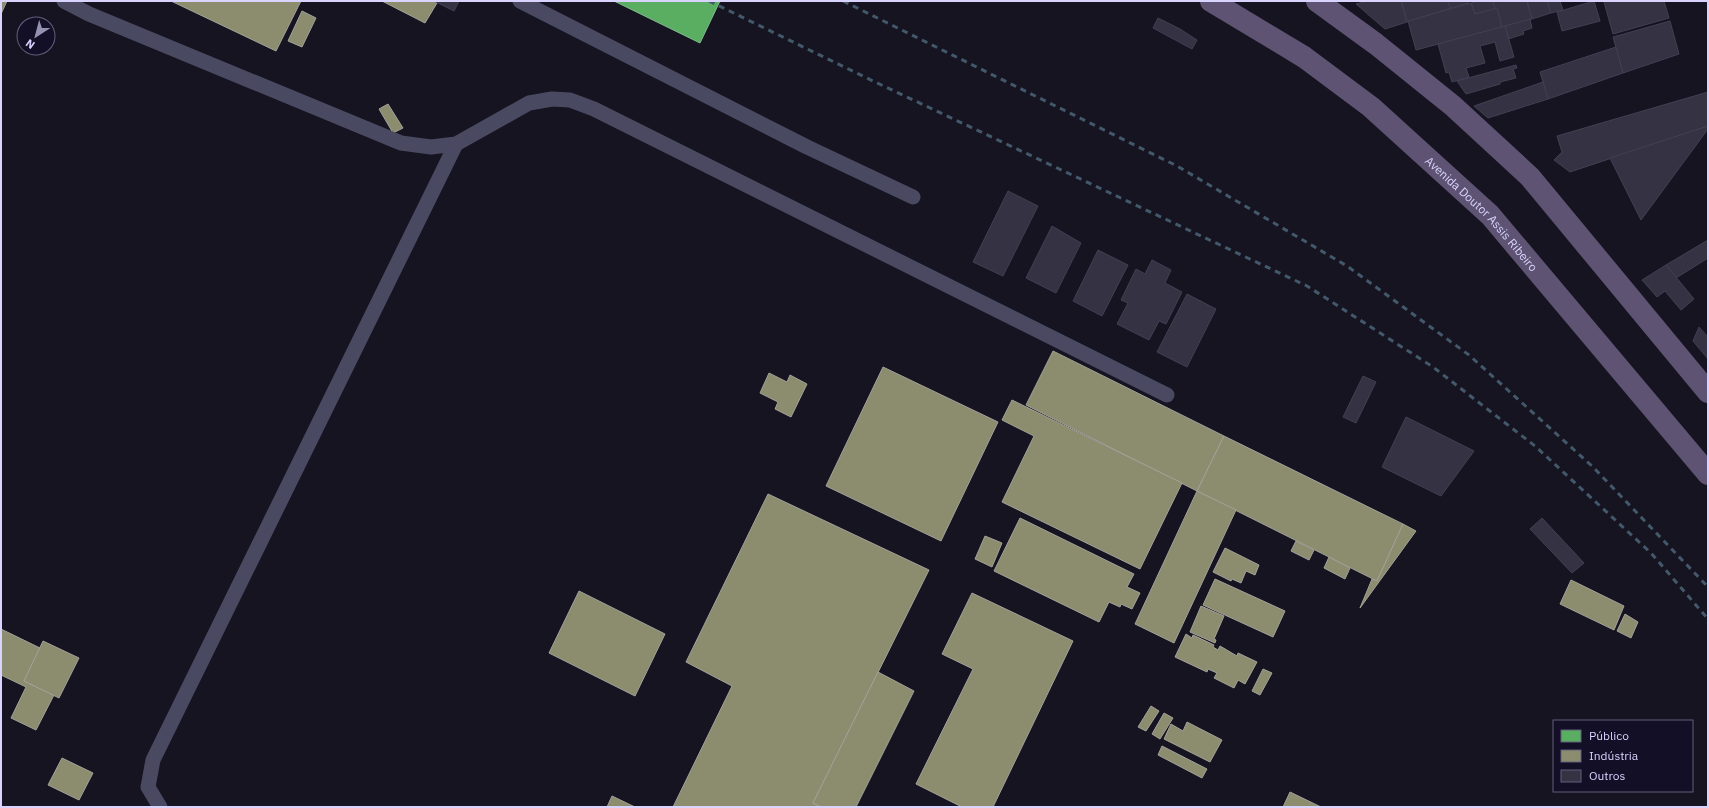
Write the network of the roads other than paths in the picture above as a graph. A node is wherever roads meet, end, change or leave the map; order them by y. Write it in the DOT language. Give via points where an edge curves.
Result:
graph roads {
  1 [pos="64,1"];
  2 [pos="520,1"];
  3 [pos="1211,1"];
  4 [pos="1317,1"];
  5 [pos="92,8"];
  6 [pos="456,144"];
  7 [pos="913,197"];
  8 [pos="1708,392"];
  9 [pos="1167,395"];
  10 [pos="1708,474"];
  11 [pos="160,807"];
  1 -- 5 [label="lane"];
  2 -- 7 [label="lane" via="807,147"];
  3 -- 10 [label="main road, Avenida Doutor Assis Ribeiro" via="1304,57 1371,107 1490,215"];
  4 -- 8 [label="main road" via="1376,44 1453,106 1530,177"];
  5 -- 6 [label="lane" via="401,143 431,147"];
  6 -- 9 [label="lane" via="529,103 552,99 570,100 594,109"];
  6 -- 11 [label="lane" via="154,760 148,786"];
}
